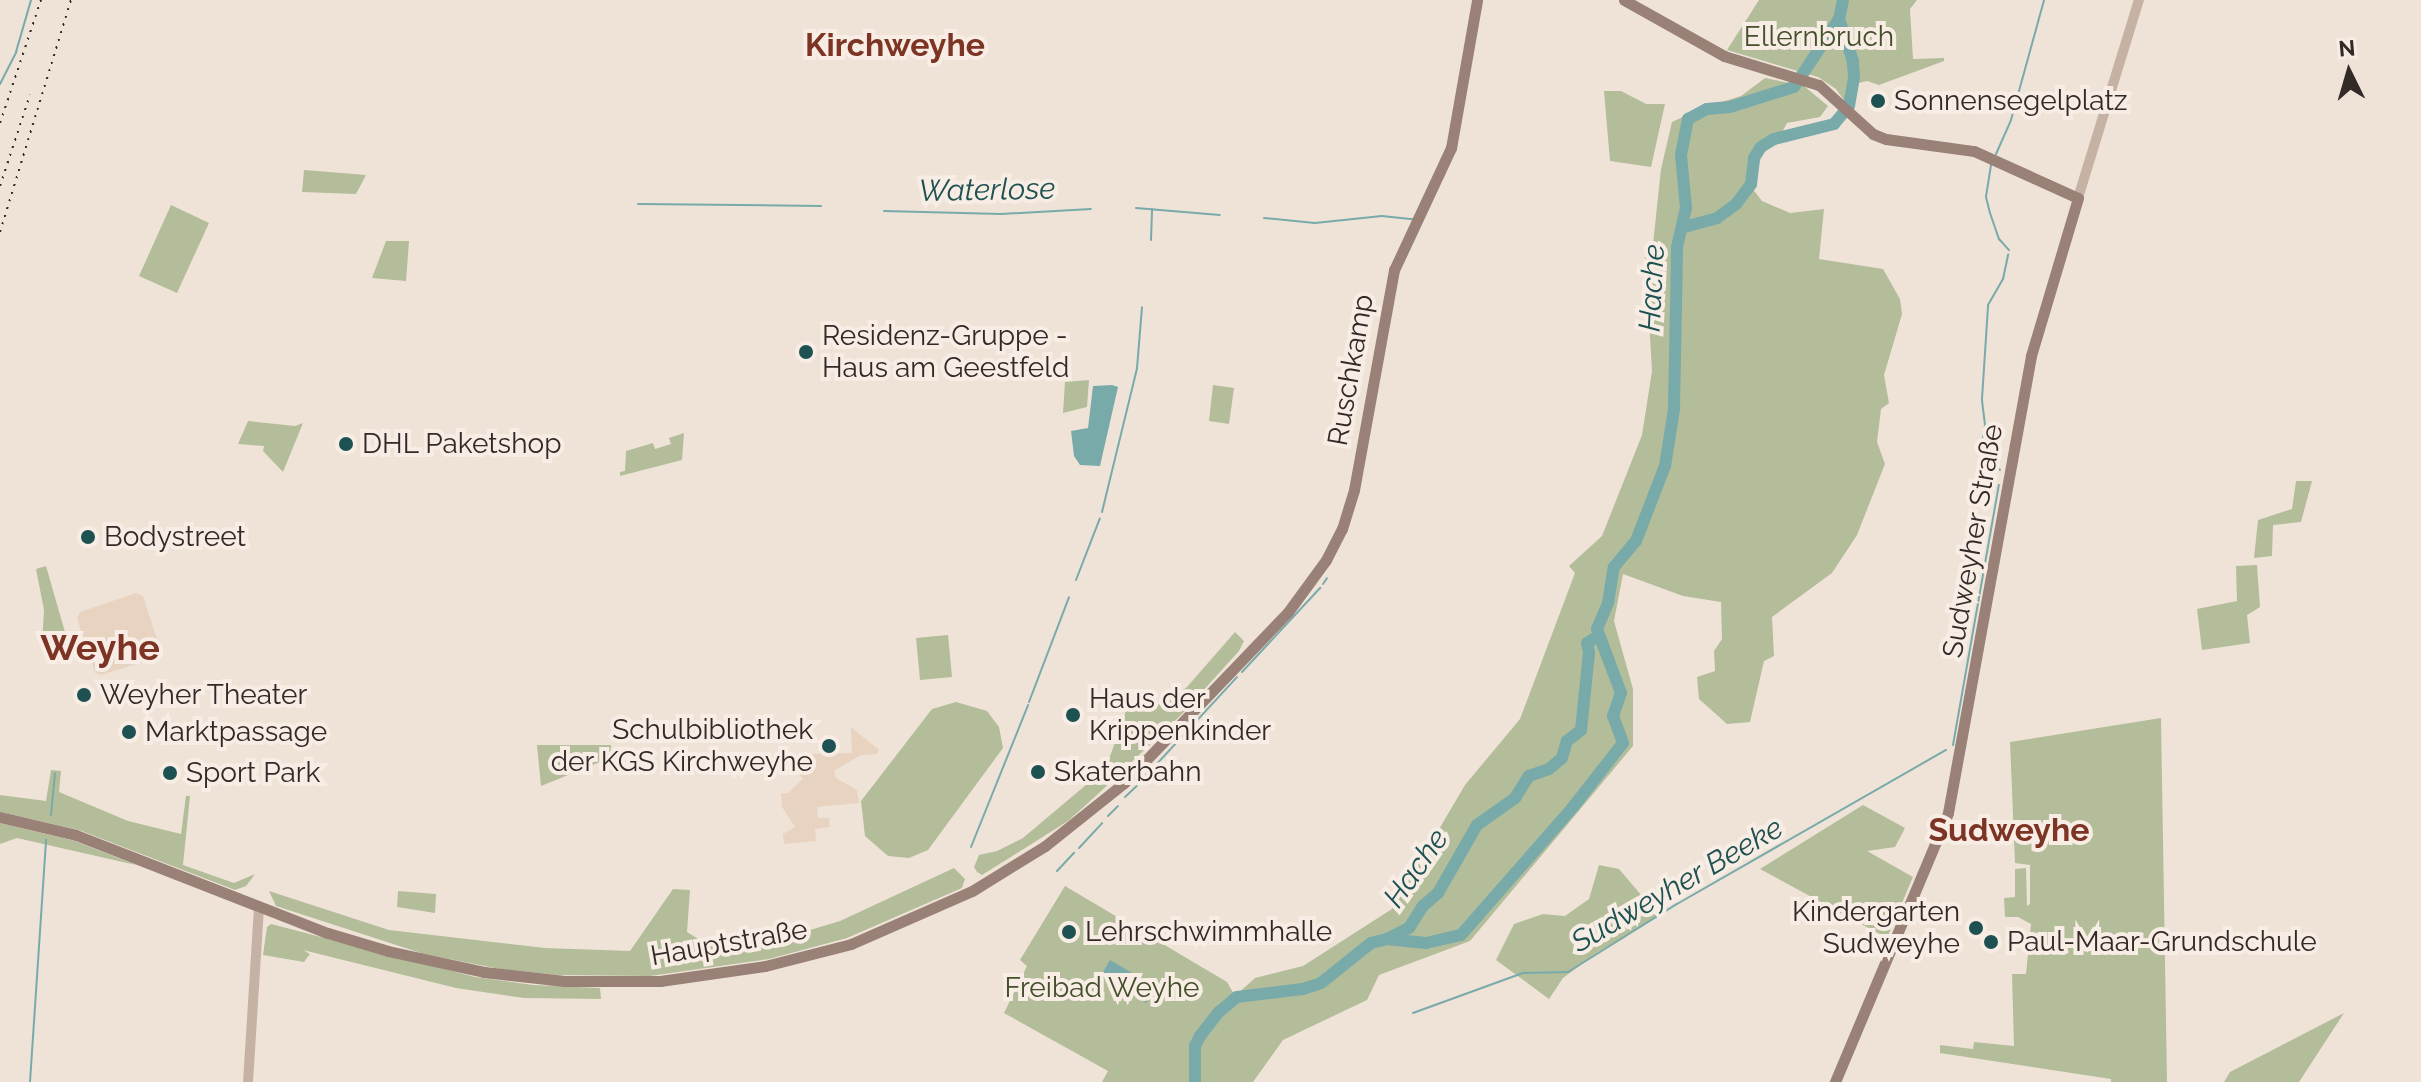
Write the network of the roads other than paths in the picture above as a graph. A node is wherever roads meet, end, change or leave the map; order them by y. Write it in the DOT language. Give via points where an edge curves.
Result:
graph roads {
  1 [pos="1477,0"];
  2 [pos="1624,0"];
  3 [pos="2139,0"];
  4 [pos="2078,198"];
  5 [pos="1335,543"];
  6 [pos="0,817"];
  7 [pos="259,906"];
  8 [pos="248,1082"];
  9 [pos="1835,1082"];
  1 -- 5 [label="main road, Ruschkamp" via="1451,148 1394,270 1354,490"];
  2 -- 4 [label="main road" via="1724,56 1806,78 1886,139 1974,151"];
  3 -- 4 [label="street, Sudweyher Straße"];
  4 -- 9 [label="main road, Sudweyher Straße" via="2031,356 1948,813"];
  5 -- 7 [label="main road, Hauptstraße" via="1288,612 1104,800 981,886 851,944 708,976 564,981 434,964"];
  6 -- 7 [label="main road, Hauptstraße" via="76,835"];
  7 -- 8 [label="street"];
}
